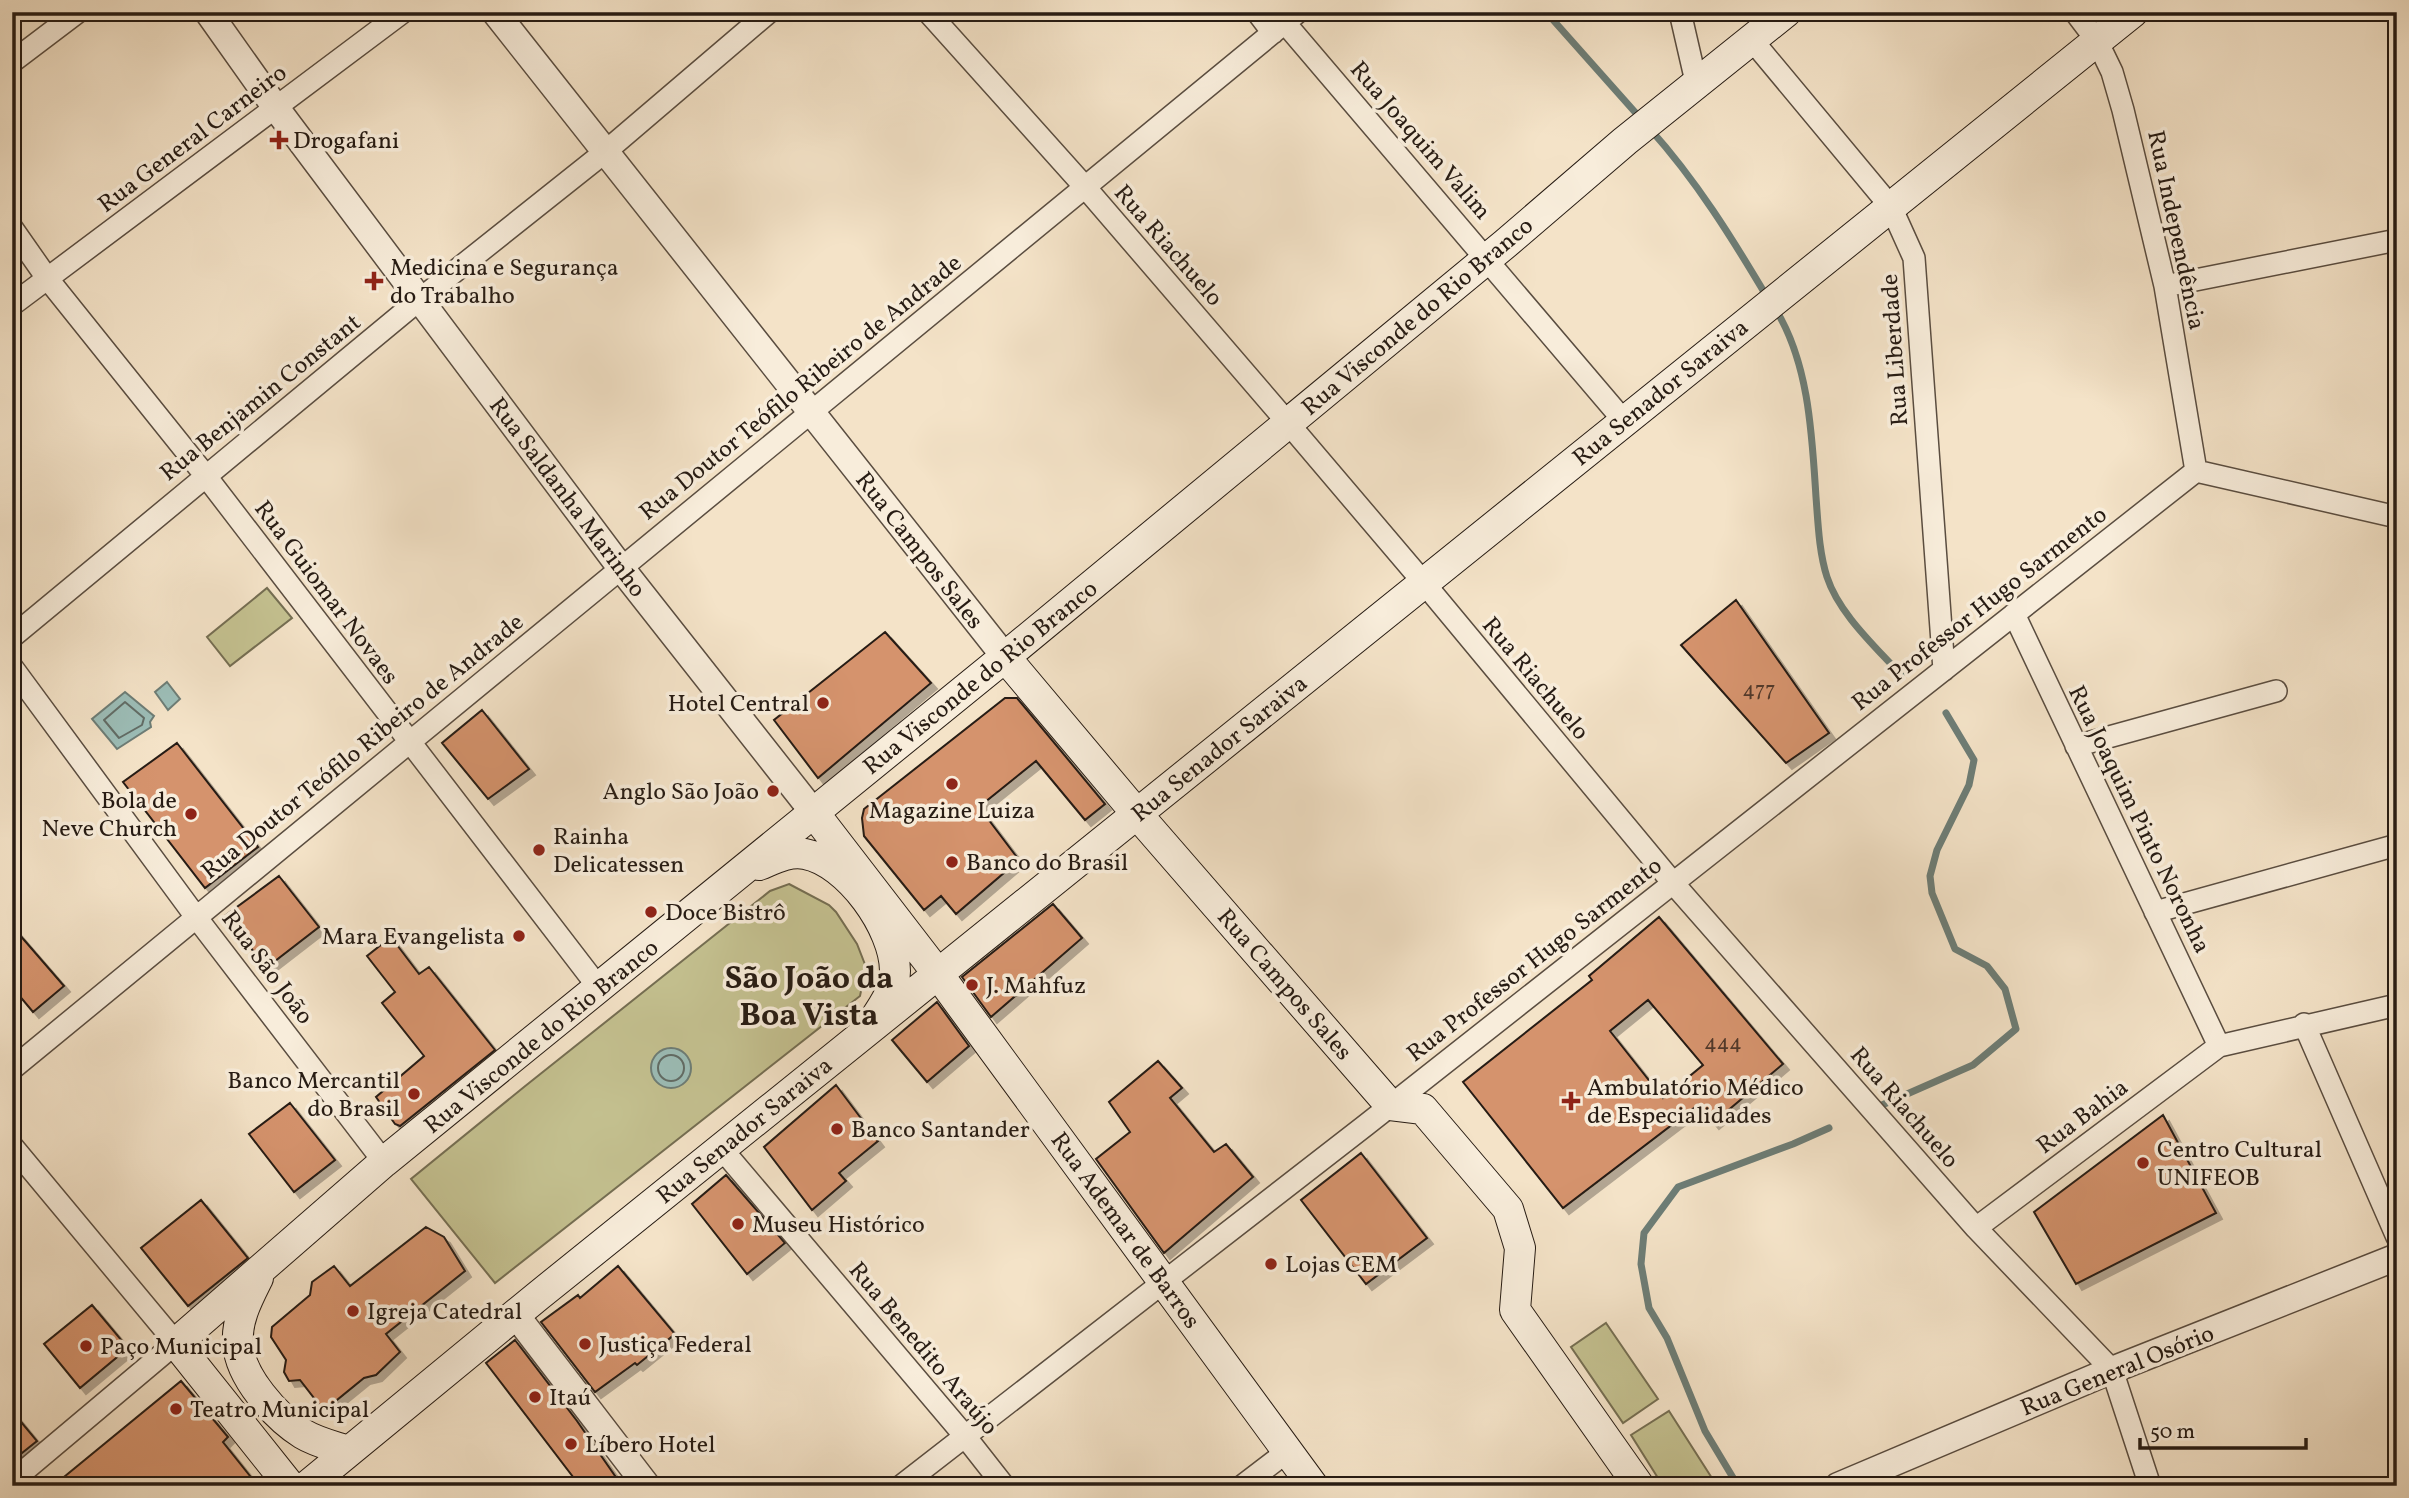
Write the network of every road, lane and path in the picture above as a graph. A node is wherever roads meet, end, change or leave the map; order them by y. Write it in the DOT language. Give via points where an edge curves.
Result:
graph roads {
  1 [pos="78,12"];
  2 [pos="208,12"];
  3 [pos="402,12"];
  4 [pos="495,12"];
  5 [pos="769,12"];
  6 [pos="928,12"];
  7 [pos="1257,12"];
  8 [pos="1680,12"];
  9 [pos="1786,12"];
  10 [pos="2075,12"];
  11 [pos="2133,12"];
  12 [pos="1285,23"];
  13 [pos="1752,40"];
  14 [pos="2097,41"];
  15 [pos="12,62"];
  16 [pos="1697,86"];
  17 [pos="276,108"];
  18 [pos="605,152"];
  19 [pos="1085,187"];
  20 [pos="1891,207"];
  21 [pos="12,228"];
  22 [pos="2397,240"];
  23 [pos="1488,258"];
  24 [pos="47,278"];
  25 [pos="2165,286"];
  26 [pos="419,300"];
  27 [pos="12,305"];
  28 [pos="811,411"];
  29 [pos="1624,421"];
  30 [pos="1288,423"];
  31 [pos="2196,471"];
  32 [pos="205,475"];
  33 [pos="2397,517"];
  34 [pos="621,568"];
  35 [pos="1424,583"];
  36 [pos="2014,614"];
  37 [pos="12,637"];
  38 [pos="1005,657"];
  39 [pos="12,667"];
  40 [pos="1944,670"];
  41 [pos="2276,691"];
  42 [pos="408,743"];
  43 [pos="2076,746"];
  44 [pos="814,813"];
  45 [pos="1136,814"];
  46 [pos="2397,845"];
  47 [pos="739,874"];
  48 [pos="1673,883"];
  49 [pos="2155,912"];
  50 [pos="196,917"];
  51 [pos="938,974"];
  52 [pos="599,989"];
  53 [pos="2397,1005"];
  54 [pos="2304,1024"];
  55 [pos="869,1029"];
  56 [pos="2219,1046"];
  57 [pos="12,1069"];
  58 [pos="1390,1105"];
  59 [pos="12,1146"];
  60 [pos="721,1148"];
  61 [pos="384,1162"];
  62 [pos="1976,1228"];
  63 [pos="2397,1237"];
  64 [pos="2397,1257"];
  65 [pos="263,1268"];
  66 [pos="1164,1282"];
  67 [pos="515,1314"];
  68 [pos="183,1337"];
  69 [pos="2112,1370"];
  70 [pos="964,1435"];
  71 [pos="348,1451"];
  72 [pos="1288,1451"];
  73 [pos="12,1481"];
  74 [pos="302,1485"];
  75 [pos="647,1486"];
  76 [pos="901,1486"];
  77 [pos="1004,1486"];
  78 [pos="1242,1486"];
  79 [pos="1313,1486"];
  80 [pos="1639,1486"];
  81 [pos="1838,1486"];
  82 [pos="2150,1486"];
  1 -- 15 [label="street"];
  2 -- 17 [label="street, Rua Saldanha Marinho"];
  3 -- 17 [label="street, Rua General Carneiro"];
  4 -- 18 [label="street, Rua Campos Sales"];
  5 -- 18 [label="street, Rua Benjamin Constant"];
  6 -- 19 [label="street, Rua Riachuelo"];
  7 -- 12 [label="street, Rua Joaquim Valim"];
  8 -- 16 [label="street"];
  9 -- 13 [label="main road, Rua Visconde do Rio Branco"];
  10 -- 14 [label="street, Rua Independência"];
  11 -- 14 [label="main road, Rua Senador Saraiva"];
  12 -- 19 [label="street, Rua Doutor Teófilo Ribeiro de Andrade"];
  12 -- 23 [label="street, Rua Joaquim Valim"];
  13 -- 16 [label="main road, Rua Visconde do Rio Branco"];
  13 -- 20 [label="street, Rua Liberdade"];
  14 -- 20 [label="main road, Rua Senador Saraiva"];
  14 -- 25 [label="street, Rua Independência" via="2123,110"];
  16 -- 23 [label="main road, Rua Visconde do Rio Branco"];
  17 -- 24 [label="street, Rua General Carneiro"];
  17 -- 26 [label="street, Rua Saldanha Marinho"];
  18 -- 26 [label="street, Rua Benjamin Constant"];
  18 -- 28 [label="street, Rua Campos Sales"];
  19 -- 28 [label="street, Rua Doutor Teófilo Ribeiro de Andrade"];
  19 -- 30 [label="street, Rua Riachuelo"];
  20 -- 29 [label="main road, Rua Senador Saraiva"];
  20 -- 40 [label="street, Rua Liberdade" via="1914,258"];
  21 -- 24 [label="street, Rua Guiomar Novaes"];
  22 -- 25 [label="street"];
  23 -- 29 [label="street, Rua Joaquim Valim"];
  23 -- 30 [label="main road, Rua Visconde do Rio Branco"];
  24 -- 27 [label="street, Rua General Carneiro"];
  24 -- 32 [label="street, Rua Guiomar Novaes"];
  25 -- 31 [label="street, Rua Independência"];
  26 -- 32 [label="street, Rua Benjamin Constant"];
  26 -- 34 [label="street, Rua Saldanha Marinho"];
  28 -- 34 [label="street, Rua Doutor Teófilo Ribeiro de Andrade"];
  28 -- 38 [label="street, Rua Campos Sales"];
  29 -- 35 [label="main road, Rua Senador Saraiva"];
  30 -- 35 [label="street, Rua Riachuelo"];
  30 -- 38 [label="main road, Rua Visconde do Rio Branco"];
  31 -- 33 [label="street"];
  31 -- 36 [label="street, Rua Professor Hugo Sarmento"];
  32 -- 37 [label="street, Rua Benjamin Constant"];
  32 -- 42 [label="street, Rua Guiomar Novaes"];
  34 -- 42 [label="street, Rua Doutor Teófilo Ribeiro de Andrade"];
  34 -- 44 [label="street, Rua Saldanha Marinho"];
  35 -- 45 [label="main road, Rua Senador Saraiva"];
  35 -- 48 [label="street, Rua Riachuelo"];
  36 -- 40 [label="street, Rua Professor Hugo Sarmento"];
  36 -- 43 [label="street, Rua Joaquim Pinto Noronha"];
  38 -- 44 [label="main road, Rua Visconde do Rio Branco"];
  38 -- 45 [label="main road, Rua Campos Sales"];
  39 -- 50 [label="street, Rua São João"];
  40 -- 48 [label="street, Rua Professor Hugo Sarmento"];
  41 -- 43 [label="street"];
  42 -- 50 [label="street, Rua Doutor Teófilo Ribeiro de Andrade"];
  42 -- 52 [label="street, Rua Guiomar Novaes"];
  43 -- 49 [label="street, Rua Joaquim Pinto Noronha"];
  44 -- 47 [label="main road, Rua Visconde do Rio Branco"];
  44 -- 51 [label="main road, Rua Saldanha Marinho"];
  45 -- 51 [label="main road, Rua Senador Saraiva"];
  45 -- 58 [label="main road, Rua Campos Sales"];
  46 -- 49 [label="street"];
  47 -- 52 [label="main road, Rua Visconde do Rio Branco"];
  47 -- 55 [label="main road" via="783,855 804,854 839,871 874,910 889,939 895,973 887,1000"];
  48 -- 58 [label="street, Rua Professor Hugo Sarmento"];
  48 -- 62 [label="street, Rua Riachuelo"];
  49 -- 56 [label="street, Rua Joaquim Pinto Noronha"];
  50 -- 57 [label="street, Rua Doutor Teófilo Ribeiro de Andrade"];
  50 -- 61 [label="street, Rua São João"];
  51 -- 55 [label="main road, Rua Senador Saraiva"];
  51 -- 66 [label="main road, Rua Ademar de Barros"];
  52 -- 61 [label="main road, Rua Visconde do Rio Branco"];
  53 -- 54 [label="street"];
  54 -- 56 [label="street"];
  54 -- 63 [label="street"];
  55 -- 60 [label="main road, Rua Senador Saraiva"];
  56 -- 62 [label="street, Rua Bahia"];
  58 -- 66 [label="street, Rua Professor Hugo Sarmento"];
  58 -- 80 [label="main road" via="1423,1109 1508,1209 1520,1248 1515,1310"];
  59 -- 68 [label="street"];
  60 -- 67 [label="main road, Rua Senador Saraiva"];
  60 -- 70 [label="street, Rua Benedito Araújo"];
  61 -- 65 [label="main road, Rua Visconde do Rio Branco"];
  62 -- 69 [label="street, Rua Riachuelo"];
  64 -- 69 [label="street, Rua General Osório"];
  65 -- 68 [label="main road, Rua Visconde do Rio Branco"];
  65 -- 71 [label="main road" via="239,1325 242,1364 283,1419 303,1434"];
  66 -- 70 [label="street, Rua Professor Hugo Sarmento"];
  66 -- 72 [label="main road, Rua Ademar de Barros"];
  67 -- 71 [label="main road, Rua Senador Saraiva"];
  67 -- 75 [label="street"];
  68 -- 73 [label="street"];
  68 -- 74 [label="main road"];
  69 -- 81 [label="street, Rua General Osório"];
  69 -- 82 [label="street"];
  70 -- 76 [label="street, Rua Professor Hugo Sarmento"];
  70 -- 77 [label="street, Rua Benedito Araújo"];
  71 -- 74 [label="main road, Rua Senador Saraiva"];
  72 -- 78 [label="street"];
  72 -- 79 [label="main road, Rua Ademar de Barros"];
}
